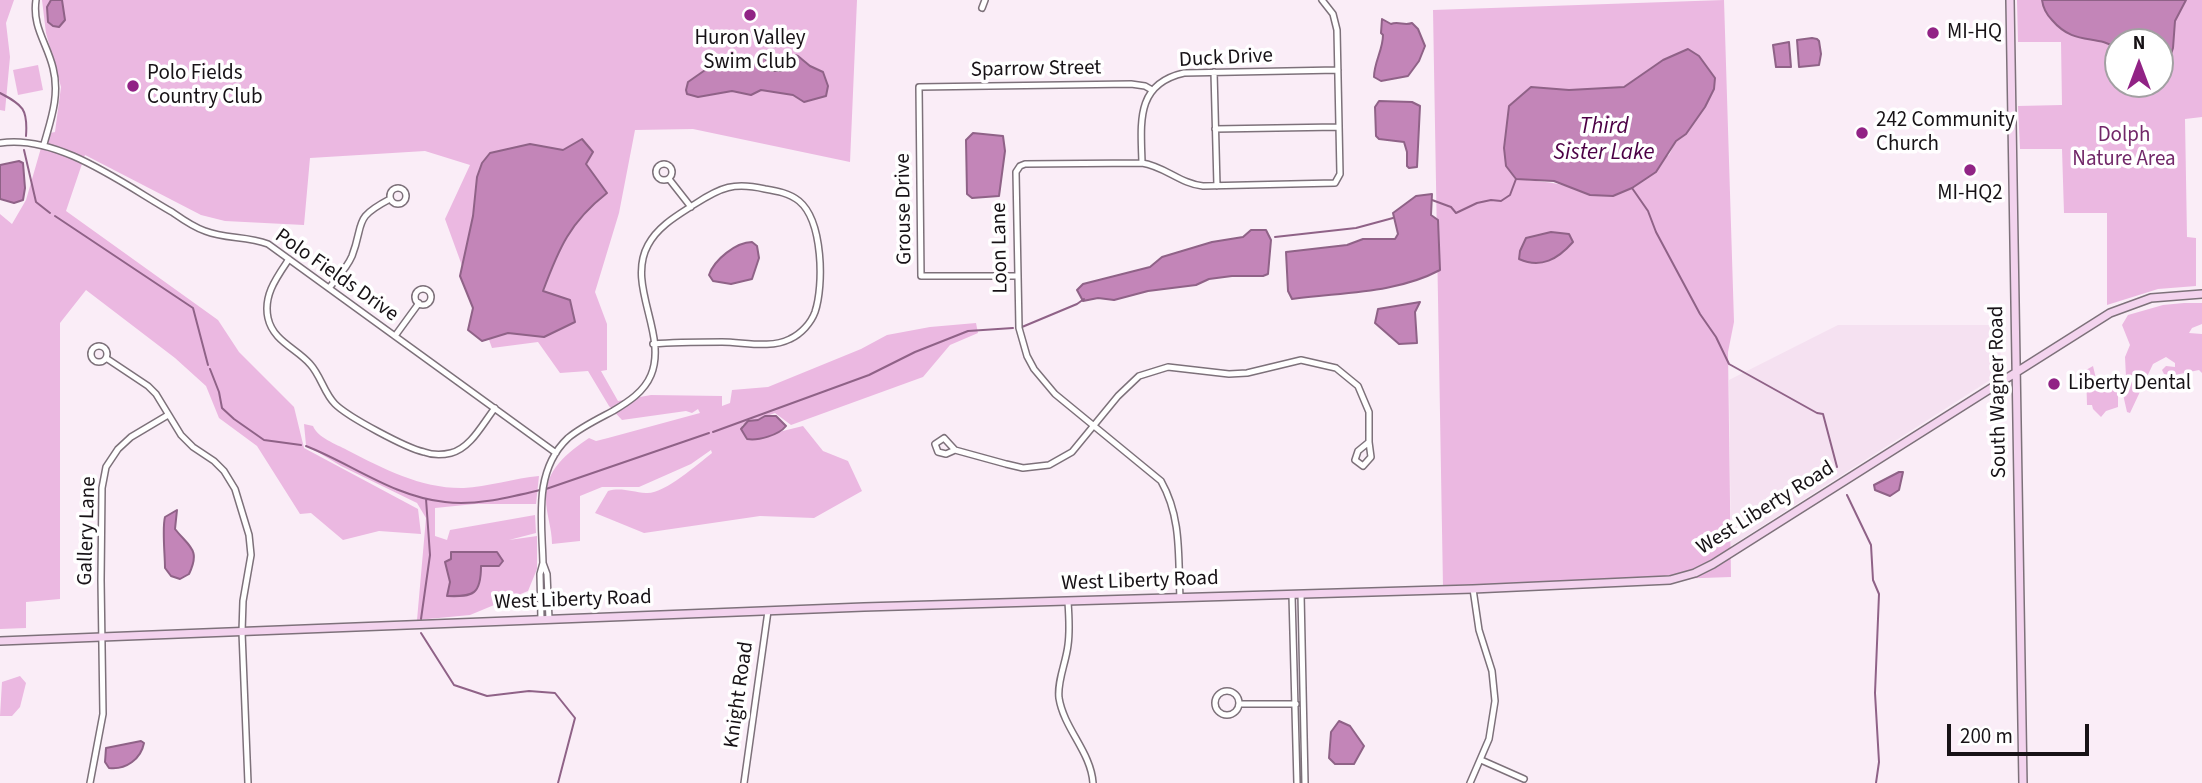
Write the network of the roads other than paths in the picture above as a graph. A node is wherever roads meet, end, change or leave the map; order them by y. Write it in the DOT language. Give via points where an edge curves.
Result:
graph roads {
  1 [pos="36,0"];
  2 [pos="985,0"];
  3 [pos="1322,0"];
  4 [pos="2010,0"];
  5 [pos="982,8"];
  6 [pos="1338,70"];
  7 [pos="1214,72"];
  8 [pos="919,87"];
  9 [pos="1152,90"];
  10 [pos="1338,127"];
  11 [pos="1215,129"];
  12 [pos="0,143"];
  13 [pos="44,144"];
  14 [pos="1142,163"];
  15 [pos="669,179"];
  16 [pos="1217,186"];
  17 [pos="390,199"];
  18 [pos="691,207"];
  19 [pos="289,259"];
  20 [pos="1017,276"];
  21 [pos="329,288"];
  22 [pos="2202,294"];
  23 [pos="419,303"];
  24 [pos="395,336"];
  25 [pos="653,344"];
  26 [pos="106,358"];
  27 [pos="2017,371"];
  28 [pos="495,408"];
  29 [pos="168,415"];
  30 [pos="1095,427"];
  31 [pos="1369,442"];
  32 [pos="955,450"];
  33 [pos="556,453"];
  34 [pos="1473,589"];
  35 [pos="1297,594"];
  36 [pos="1180,598"];
  37 [pos="1068,602"];
  38 [pos="768,611"];
  39 [pos="545,619"];
  40 [pos="242,632"];
  41 [pos="101,637"];
  42 [pos="0,641"];
  43 [pos="1240,704"];
  44 [pos="1295,704"];
  45 [pos="1303,704"];
  46 [pos="1481,760"];
  47 [pos="1524,779"];
  48 [pos="90,783"];
  49 [pos="248,783"];
  50 [pos="744,783"];
  51 [pos="1093,783"];
  52 [pos="1297,783"];
  53 [pos="1305,783"];
  54 [pos="1470,783"];
  55 [pos="2023,783"];
  1 -- 13 [label="street" via="37,30 55,85"];
  2 -- 5 [label="street"];
  3 -- 6 [label="street" via="1333,14 1337,30"];
  4 -- 27 [label="main road, South Wagner Road"];
  6 -- 7 [label="street, Duck Drive"];
  6 -- 10 [label="street"];
  7 -- 9 [label="street, Duck Drive" via="1177,74"];
  7 -- 11 [label="street"];
  8 -- 9 [label="street, Sparrow Street" via="1131,84"];
  8 -- 20 [label="street, Grouse Drive" via="921,276"];
  9 -- 14 [label="street" via="1142,116"];
  10 -- 11 [label="street"];
  10 -- 16 [label="street, Loon Lane" via="1340,174 1335,183"];
  11 -- 16 [label="street"];
  12 -- 13 [label="street, Polo Fields Drive"];
  13 -- 19 [label="street, Polo Fields Drive" via="203,230 254,239"];
  14 -- 16 [label="street, Loon Lane" via="1191,185"];
  14 -- 20 [label="street, Loon Lane" via="1025,164 1017,168"];
  15 -- 18 [label="street"];
  17 -- 21 [label="street" via="365,216 352,255"];
  18 -- 25 [label="street" via="656,233 645,253 643,280"];
  18 -- 25 [label="street" via="715,191 739,185 781,192 799,201 814,222 817,238 815,314 799,334 776,343"];
  19 -- 21 [label="street, Polo Fields Drive"];
  19 -- 28 [label="street" via="272,285 268,318 287,346 312,366 346,415 423,452 438,454 462,447"];
  20 -- 30 [label="street, Loon Lane" via="1018,328 1030,363 1055,394"];
  21 -- 24 [label="street, Polo Fields Drive"];
  22 -- 27 [label="main road, West Liberty Road" via="2151,298 2125,306"];
  23 -- 24 [label="street"];
  24 -- 28 [label="street, Polo Fields Drive"];
  25 -- 33 [label="street" via="651,374 637,394 580,429"];
  26 -- 29 [label="street" via="148,386"];
  27 -- 34 [label="main road, West Liberty Road" via="1695,573 1651,582"];
  27 -- 55 [label="main road, South Wagner Road"];
  28 -- 33 [label="street, Polo Fields Drive"];
  29 -- 40 [label="street" via="193,447 224,471 235,489 251,555"];
  29 -- 41 [label="street, Gallery Lane" via="131,437 106,467"];
  30 -- 31 [label="street" via="1139,376 1168,367 1247,373 1301,360 1336,368 1358,386 1369,412"];
  30 -- 32 [label="street" via="1072,452 1049,465 1023,468"];
  30 -- 36 [label="street, Loon Lane" via="1161,481 1172,500"];
  32 -- 32 [label="street" via="944,438 935,444 938,452"];
  33 -- 39 [label="street" via="542,488"];
  34 -- 35 [label="main road, West Liberty Road"];
  34 -- 46 [label="street" via="1495,696 1491,733"];
  35 -- 36 [label="main road, West Liberty Road"];
  35 -- 44 [label="street"];
  35 -- 45 [label="street"];
  36 -- 37 [label="main road, West Liberty Road"];
  37 -- 38 [label="main road, West Liberty Road"];
  37 -- 51 [label="street" via="1068,646 1059,697"];
  38 -- 39 [label="main road, West Liberty Road"];
  38 -- 50 [label="street, Knight Road"];
  39 -- 40 [label="main road, West Liberty Road"];
  40 -- 41 [label="main road, West Liberty Road"];
  40 -- 49 [label="street"];
  41 -- 42 [label="main road, West Liberty Road"];
  41 -- 48 [label="street, Gallery Lane" via="103,714"];
  43 -- 43 [label="street" via="1227,690 1216,698 1224,714 1233,714"];
  43 -- 44 [label="street"];
  44 -- 45 [label="street"];
  44 -- 52 [label="street"];
  45 -- 53 [label="street"];
  46 -- 47 [label="street"];
  46 -- 54 [label="street"];
}
